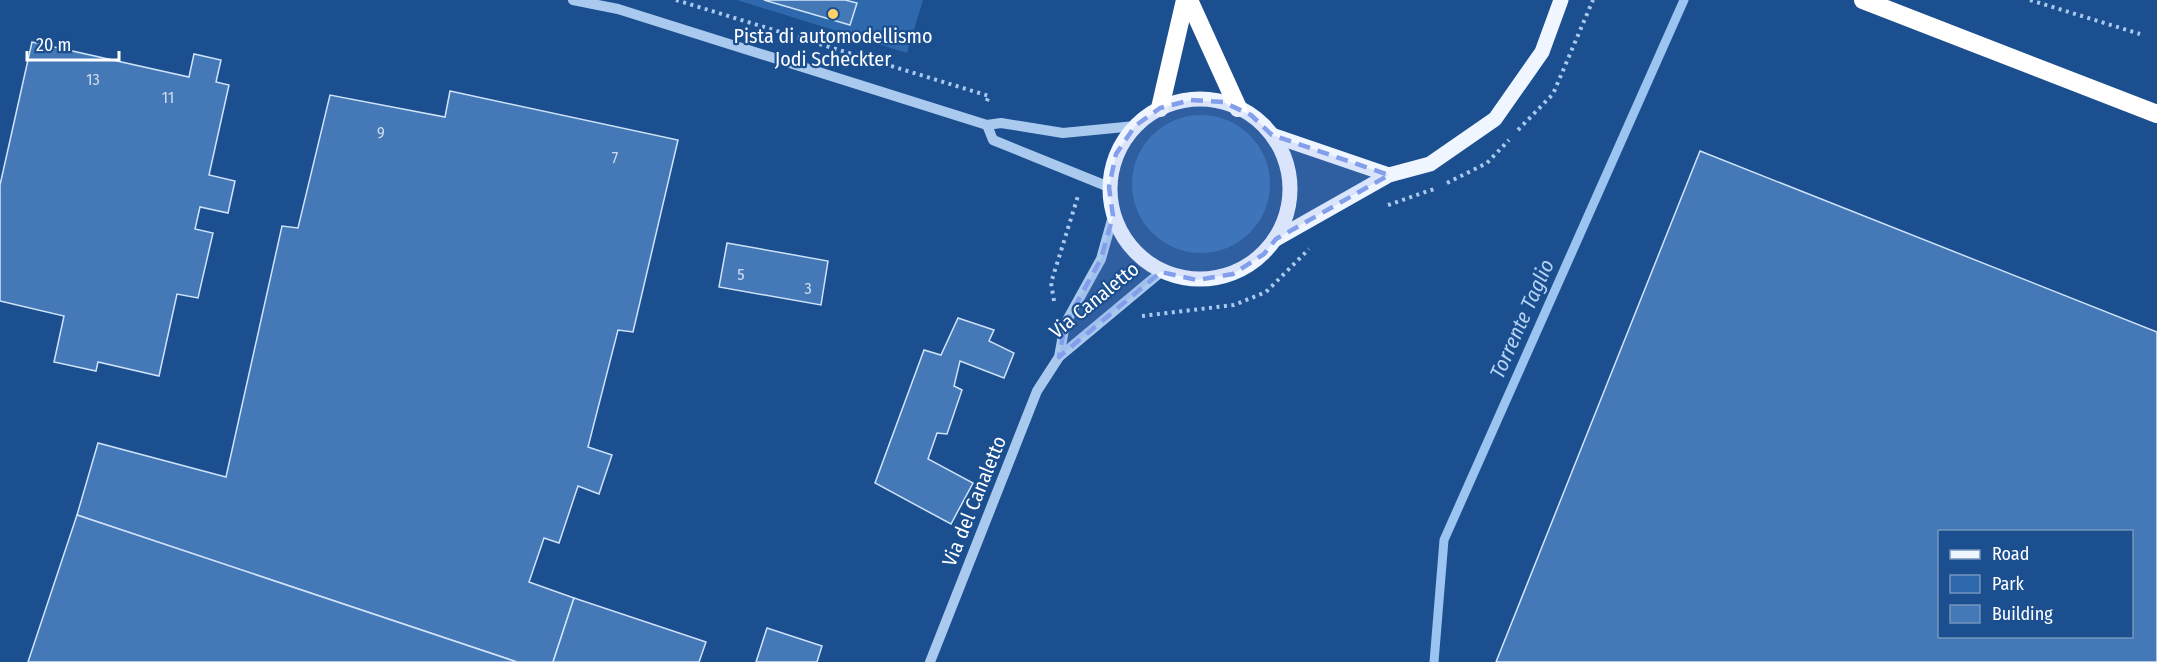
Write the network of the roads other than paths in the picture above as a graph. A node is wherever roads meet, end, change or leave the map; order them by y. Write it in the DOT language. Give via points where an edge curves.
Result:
graph roads {
  1 [pos="573,0"];
  2 [pos="1187,0"];
  3 [pos="1561,0"];
  4 [pos="1863,0"];
  5 [pos="1160,108"];
  6 [pos="1238,108"];
  7 [pos="2157,114"];
  8 [pos="987,125"];
  9 [pos="1135,126"];
  10 [pos="1272,135"];
  11 [pos="1389,175"];
  12 [pos="1109,187"];
  13 [pos="1113,216"];
  14 [pos="1276,239"];
  15 [pos="1161,272"];
  16 [pos="1059,357"];
  17 [pos="930,662"];
  1 -- 8 [label="street" via="618,9"];
  2 -- 5 [label="highway"];
  2 -- 6 [label="highway"];
  3 -- 11 [label="main road" via="1542,52 1495,119 1430,164"];
  4 -- 7 [label="highway"];
  5 -- 6 [label="main road" via="1207,99"];
  5 -- 9 [label="main road"];
  6 -- 10 [label="main road"];
  8 -- 9 [label="street" via="1001,123 1063,133"];
  8 -- 12 [label="street" via="993,140"];
  9 -- 12 [label="main road" via="1116,154"];
  10 -- 11 [label="main road"];
  10 -- 14 [label="main road" via="1282,151 1291,187 1287,214"];
  11 -- 14 [label="main road"];
  12 -- 13 [label="main road"];
  13 -- 15 [label="main road" via="1131,249"];
  13 -- 16 [label="street, Via Canaletto" via="1101,259 1065,324"];
  14 -- 15 [label="main road" via="1250,265 1216,279 1179,278"];
  15 -- 16 [label="street, Via Canaletto"];
  16 -- 17 [label="street, Via del Canaletto" via="1037,391"];
}
